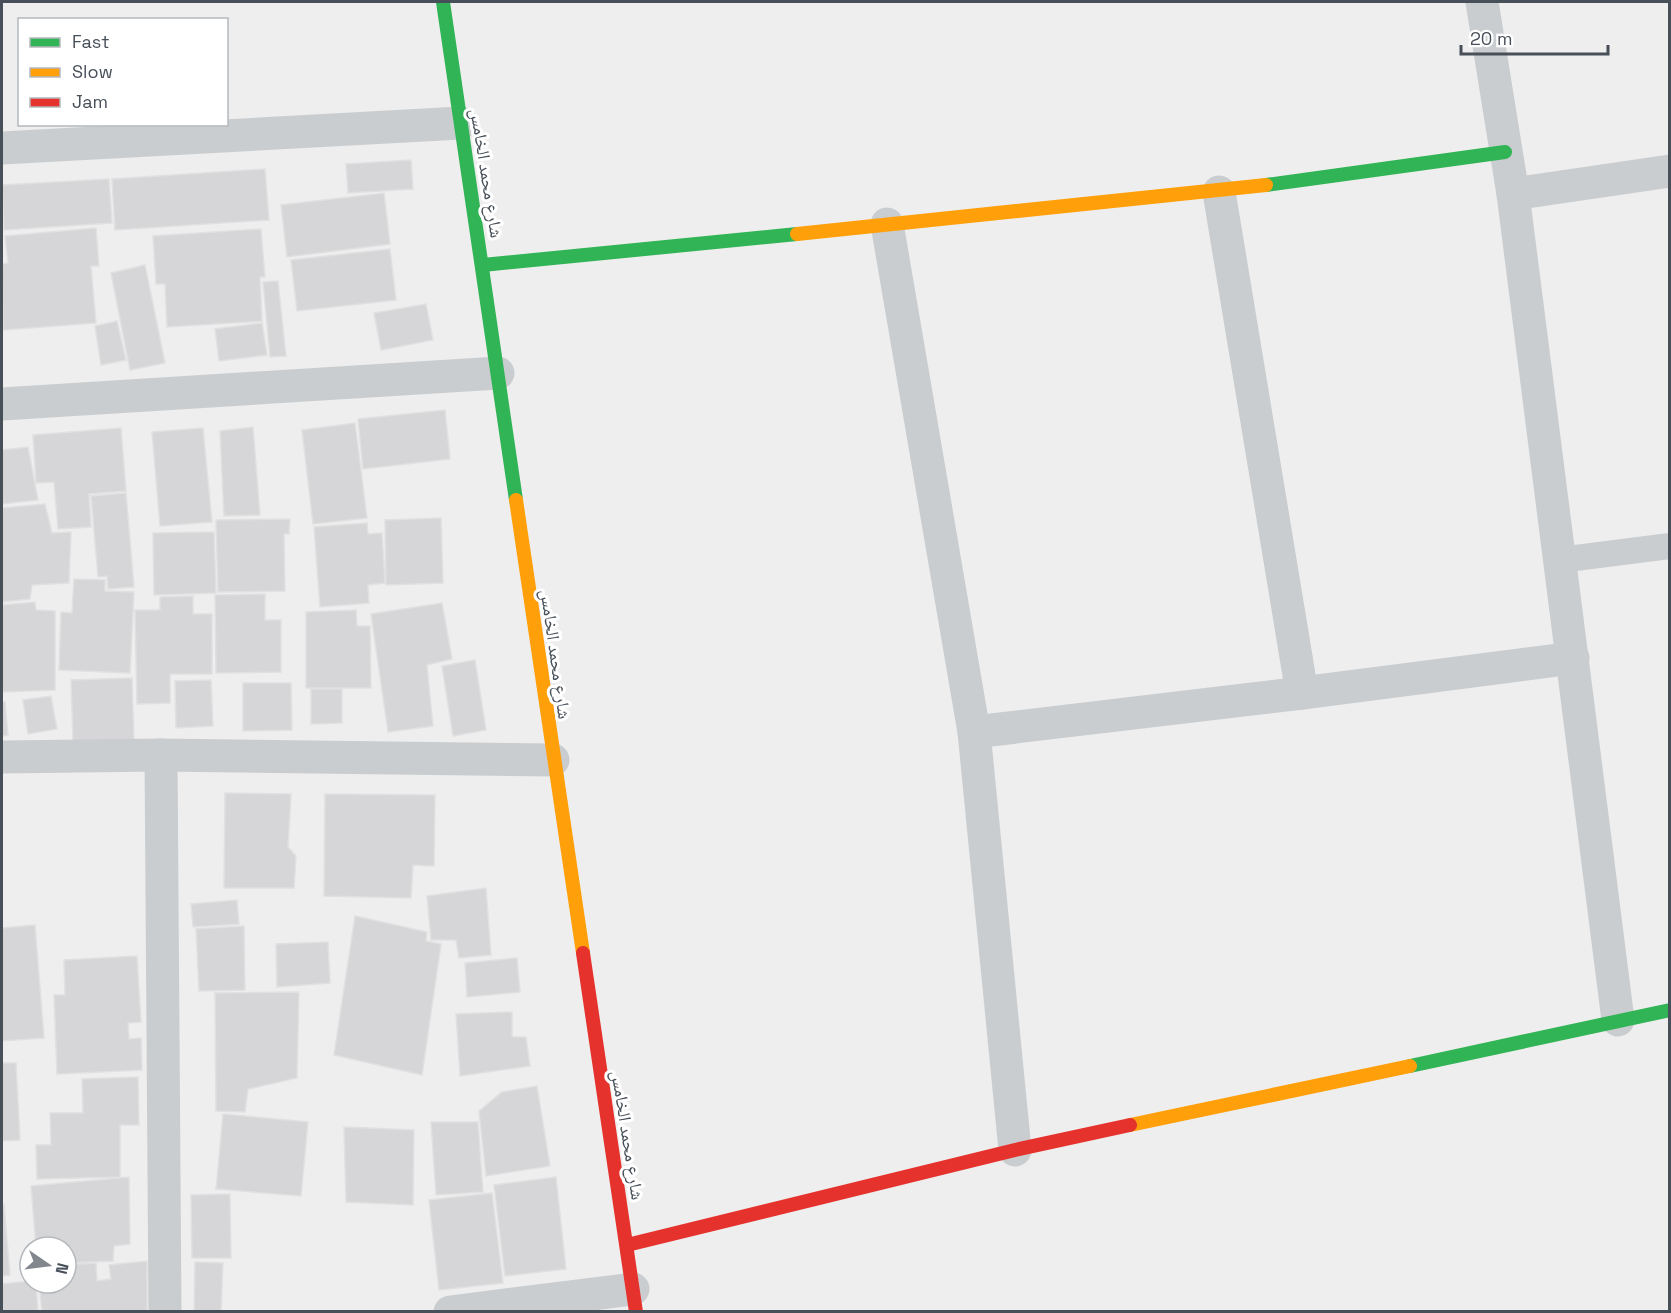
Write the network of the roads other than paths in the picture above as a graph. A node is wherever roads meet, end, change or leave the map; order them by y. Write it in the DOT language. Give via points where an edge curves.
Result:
graph roads {
  1 [pos="443,2"];
  2 [pos="1482,2"];
  3 [pos="461,123"];
  4 [pos="2,148"];
  5 [pos="1505,152"];
  6 [pos="1670,171"];
  7 [pos="1219,192"];
  8 [pos="1513,194"];
  9 [pos="887,224"];
  10 [pos="483,266"];
  11 [pos="498,373"];
  12 [pos="2,404"];
  13 [pos="1670,546"];
  14 [pos="1560,560"];
  15 [pos="1573,658"];
  16 [pos="1302,693"];
  17 [pos="974,732"];
  18 [pos="161,755"];
  19 [pos="2,757"];
  20 [pos="553,760"];
  21 [pos="1670,1010"];
  22 [pos="1618,1020"];
  23 [pos="1015,1150"];
  24 [pos="627,1245"];
  25 [pos="634,1300"];
  26 [pos="165,1311"];
  27 [pos="450,1311"];
  1 -- 3 [label="street, شارع محمد الخامس"];
  2 -- 5 [label="street"];
  3 -- 4 [label="street"];
  3 -- 10 [label="street, شارع محمد الخامس"];
  5 -- 7 [label="street"];
  5 -- 8 [label="street"];
  6 -- 8 [label="street"];
  7 -- 9 [label="street"];
  7 -- 16 [label="street"];
  8 -- 14 [label="street"];
  9 -- 10 [label="street"];
  9 -- 17 [label="street"];
  10 -- 11 [label="street, شارع محمد الخامس"];
  11 -- 12 [label="street"];
  11 -- 20 [label="street, شارع محمد الخامس"];
  13 -- 14 [label="lane"];
  14 -- 15 [label="street"];
  15 -- 16 [label="street"];
  15 -- 22 [label="street"];
  16 -- 17 [label="street"];
  17 -- 23 [label="street"];
  18 -- 19 [label="street"];
  18 -- 20 [label="street"];
  18 -- 26 [label="street"];
  20 -- 24 [label="street, شارع محمد الخامس"];
  21 -- 22 [label="street"];
  22 -- 23 [label="street"];
  23 -- 24 [label="street"];
  24 -- 25 [label="street, شارع محمد الخامس"];
  25 -- 27 [label="street"];
}
